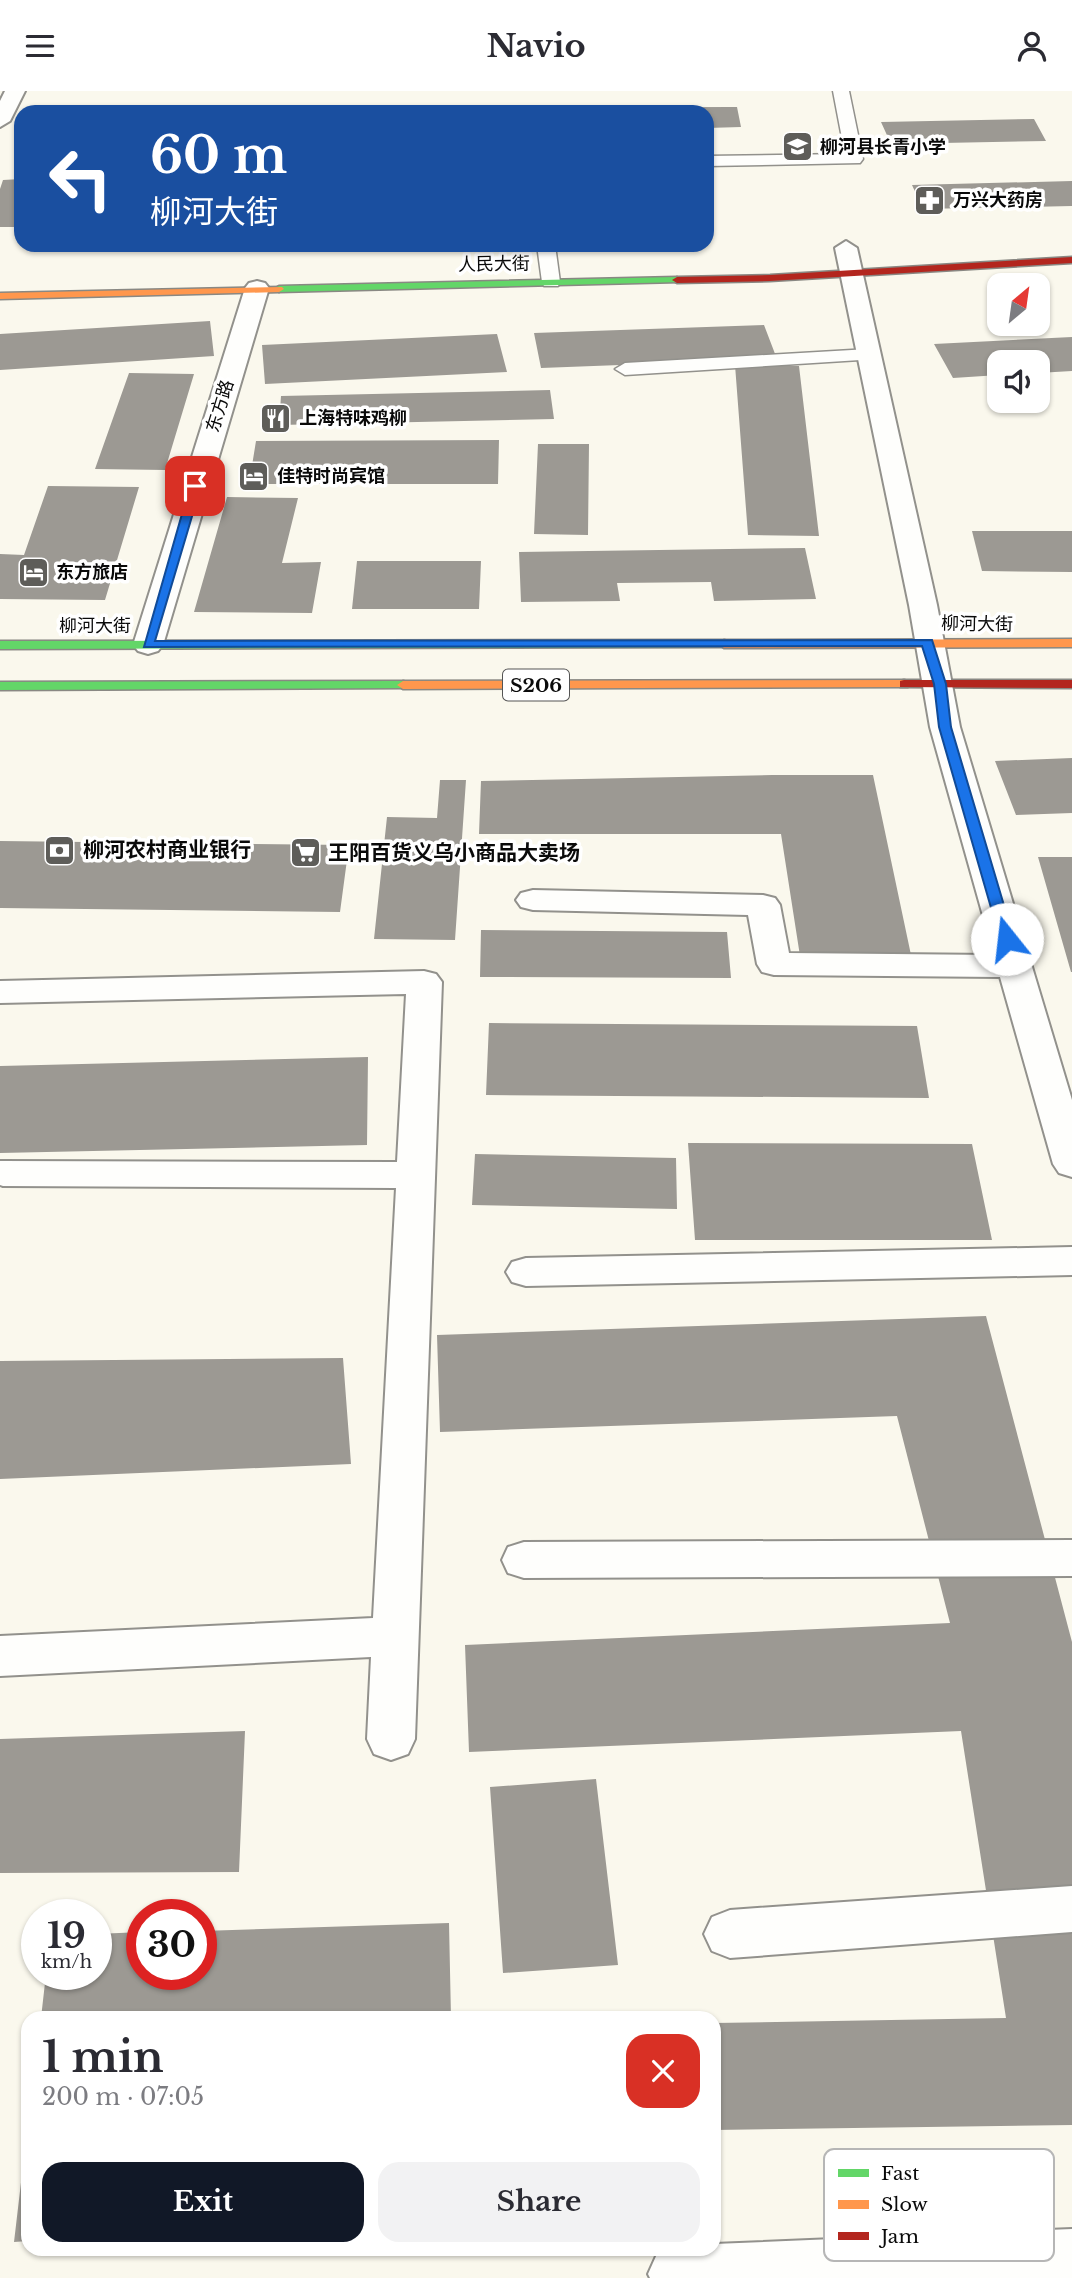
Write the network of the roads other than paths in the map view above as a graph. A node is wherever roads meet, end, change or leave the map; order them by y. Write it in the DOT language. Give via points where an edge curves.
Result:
graph roads {
  1 [pos="15,91"];
  2 [pos="841,91"];
  3 [pos="0,121"];
  4 [pos="714,161"];
  5 [pos="847,254"];
  6 [pos="547,255"];
  7 [pos="1072,260"];
  8 [pos="551,282"];
  9 [pos="257,288"];
  10 [pos="0,296"];
  11 [pos="869,355"];
  12 [pos="625,369"];
  13 [pos="927,642"];
  14 [pos="1072,643"];
  15 [pos="0,645"];
  16 [pos="148,645"];
  17 [pos="940,684"];
  18 [pos="1072,684"];
  19 [pos="0,686"];
  20 [pos="533,900"];
  21 [pos="1014,966"];
  22 [pos="0,992"];
  23 [pos="1072,1164"];
  24 [pos="3,1173"];
  25 [pos="416,1175"];
  26 [pos="1072,1261"];
  27 [pos="526,1272"];
  28 [pos="1072,1558"];
  29 [pos="524,1560"];
  30 [pos="396,1636"];
  31 [pos="0,1656"];
  32 [pos="391,1738"];
  33 [pos="1072,1909"];
  34 [pos="730,1934"];
  35 [pos="1072,2257"];
  36 [pos="1054,2258"];
  37 [pos="979,2261"];
  38 [pos="677,2274"];
  1 -- 3 [label="street"];
  2 -- 4 [label="lane" via="854,159"];
  5 -- 7 [label="main road, 人民大街"];
  5 -- 8 [label="main road, 人民大街"];
  5 -- 11 [label="street"];
  6 -- 8 [label="lane"];
  8 -- 9 [label="main road, 人民大街"];
  9 -- 10 [label="main road, 人民大街"];
  9 -- 16 [label="street, 东方路"];
  11 -- 12 [label="lane"];
  11 -- 13 [label="street"];
  13 -- 14 [label="main road, 柳河大街 / S206"];
  13 -- 16 [label="main road, 柳河大街 / S206"];
  13 -- 17 [label="street"];
  15 -- 16 [label="main road, 柳河大街 / S206"];
  17 -- 18 [label="main road, S206"];
  17 -- 19 [label="main road, S206"];
  17 -- 21 [label="street" via="945,727"];
  20 -- 21 [label="street" via="763,905 774,964"];
  21 -- 23 [label="street"];
  22 -- 25 [label="street" via="424,982"];
  24 -- 25 [label="street"];
  25 -- 30 [label="street"];
  26 -- 27 [label="street"];
  28 -- 29 [label="street"];
  30 -- 31 [label="street"];
  30 -- 32 [label="street"];
  33 -- 34 [label="street"];
  35 -- 36 [label="street"];
  37 -- 38 [label="street"];
}
